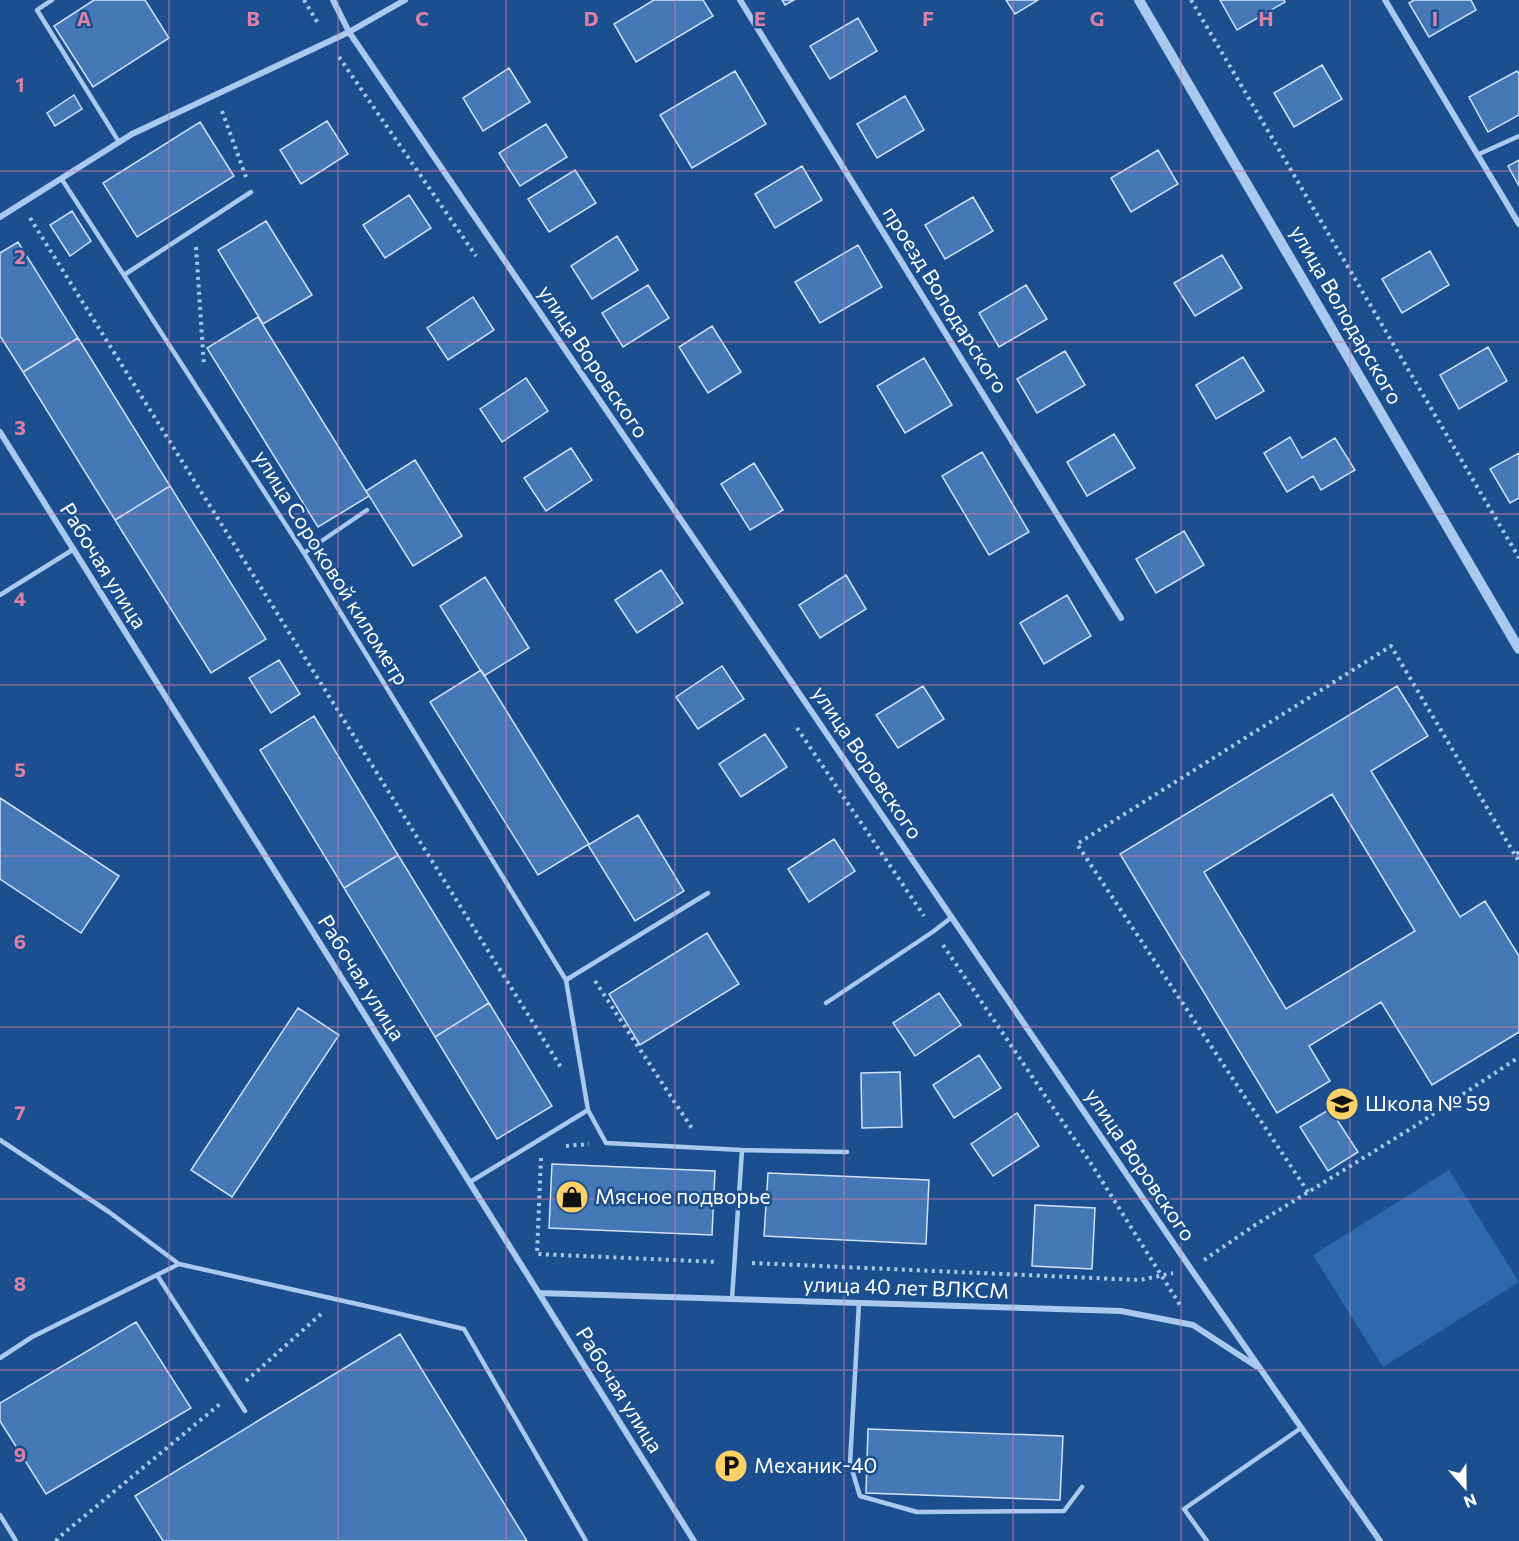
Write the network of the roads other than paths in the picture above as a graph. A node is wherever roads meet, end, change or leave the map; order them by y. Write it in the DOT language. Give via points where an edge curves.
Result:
graph roads {
  1 [pos="52,0"];
  2 [pos="333,0"];
  3 [pos="405,0"];
  4 [pos="740,0"];
  5 [pos="1139,0"];
  6 [pos="1385,0"];
  7 [pos="349,32"];
  8 [pos="1519,136"];
  9 [pos="119,142"];
  10 [pos="1477,155"];
  11 [pos="61,178"];
  12 [pos="251,192"];
  13 [pos="0,217"];
  14 [pos="1519,224"];
  15 [pos="124,275"];
  16 [pos="0,432"];
  17 [pos="367,510"];
  18 [pos="74,549"];
  19 [pos="304,553"];
  20 [pos="0,595"];
  21 [pos="1121,618"];
  22 [pos="1519,649"];
  23 [pos="708,893"];
  24 [pos="952,918"];
  25 [pos="566,980"];
  26 [pos="826,1003"];
  27 [pos="588,1110"];
  28 [pos="0,1140"];
  29 [pos="742,1150"];
  30 [pos="847,1152"];
  31 [pos="470,1182"];
  32 [pos="179,1264"];
  33 [pos="157,1275"];
  34 [pos="539,1293"];
  35 [pos="732,1299"];
  36 [pos="859,1303"];
  37 [pos="0,1358"];
  38 [pos="1259,1368"];
  39 [pos="245,1412"];
  40 [pos="1301,1428"];
  41 [pos="1082,1487"];
  42 [pos="0,1515"];
  43 [pos="16,1541"];
  44 [pos="586,1541"];
  45 [pos="694,1541"];
  46 [pos="1208,1541"];
  47 [pos="1380,1541"];
  1 -- 9 [label="lane" via="37,10"];
  2 -- 7 [label="street, улица Воровского"];
  3 -- 7 [label="street"];
  4 -- 21 [label="street, проезд Володарского"];
  5 -- 22 [label="street, улица Володарского"];
  6 -- 10 [label="street"];
  7 -- 9 [label="street"];
  7 -- 24 [label="street, улица Воровского"];
  8 -- 10 [label="lane"];
  9 -- 11 [label="street"];
  10 -- 14 [label="street"];
  11 -- 13 [label="street"];
  11 -- 15 [label="lane, улица Сороковой километр"];
  12 -- 15 [label="lane"];
  15 -- 19 [label="lane, улица Сороковой километр"];
  16 -- 18 [label="street, Рабочая улица"];
  17 -- 19 [label="lane"];
  18 -- 20 [label="lane"];
  18 -- 31 [label="street, Рабочая улица"];
  19 -- 25 [label="lane, улица Сороковой километр"];
  23 -- 25 [label="lane"];
  24 -- 26 [label="lane"];
  24 -- 38 [label="street, улица Воровского"];
  25 -- 27 [label="lane"];
  27 -- 29 [label="lane" via="606,1143"];
  27 -- 31 [label="lane"];
  28 -- 32 [label="lane"];
  29 -- 30 [label="lane"];
  29 -- 35 [label="lane"];
  31 -- 34 [label="street, Рабочая улица"];
  32 -- 33 [label="lane"];
  32 -- 44 [label="lane" via="464,1329"];
  33 -- 37 [label="lane" via="32,1337"];
  33 -- 39 [label="lane"];
  34 -- 35 [label="street, улица 40 лет ВЛКСМ"];
  34 -- 45 [label="street, Рабочая улица"];
  35 -- 36 [label="street, улица 40 лет ВЛКСМ"];
  36 -- 38 [label="street, улица 40 лет ВЛКСМ" via="1122,1311 1193,1325"];
  36 -- 41 [label="lane" via="850,1463 860,1496 916,1512 1064,1511"];
  38 -- 40 [label="street, улица Воровского"];
  40 -- 46 [label="lane" via="1184,1509"];
  40 -- 47 [label="street, улица Воровского"];
  42 -- 43 [label="lane"];
}
